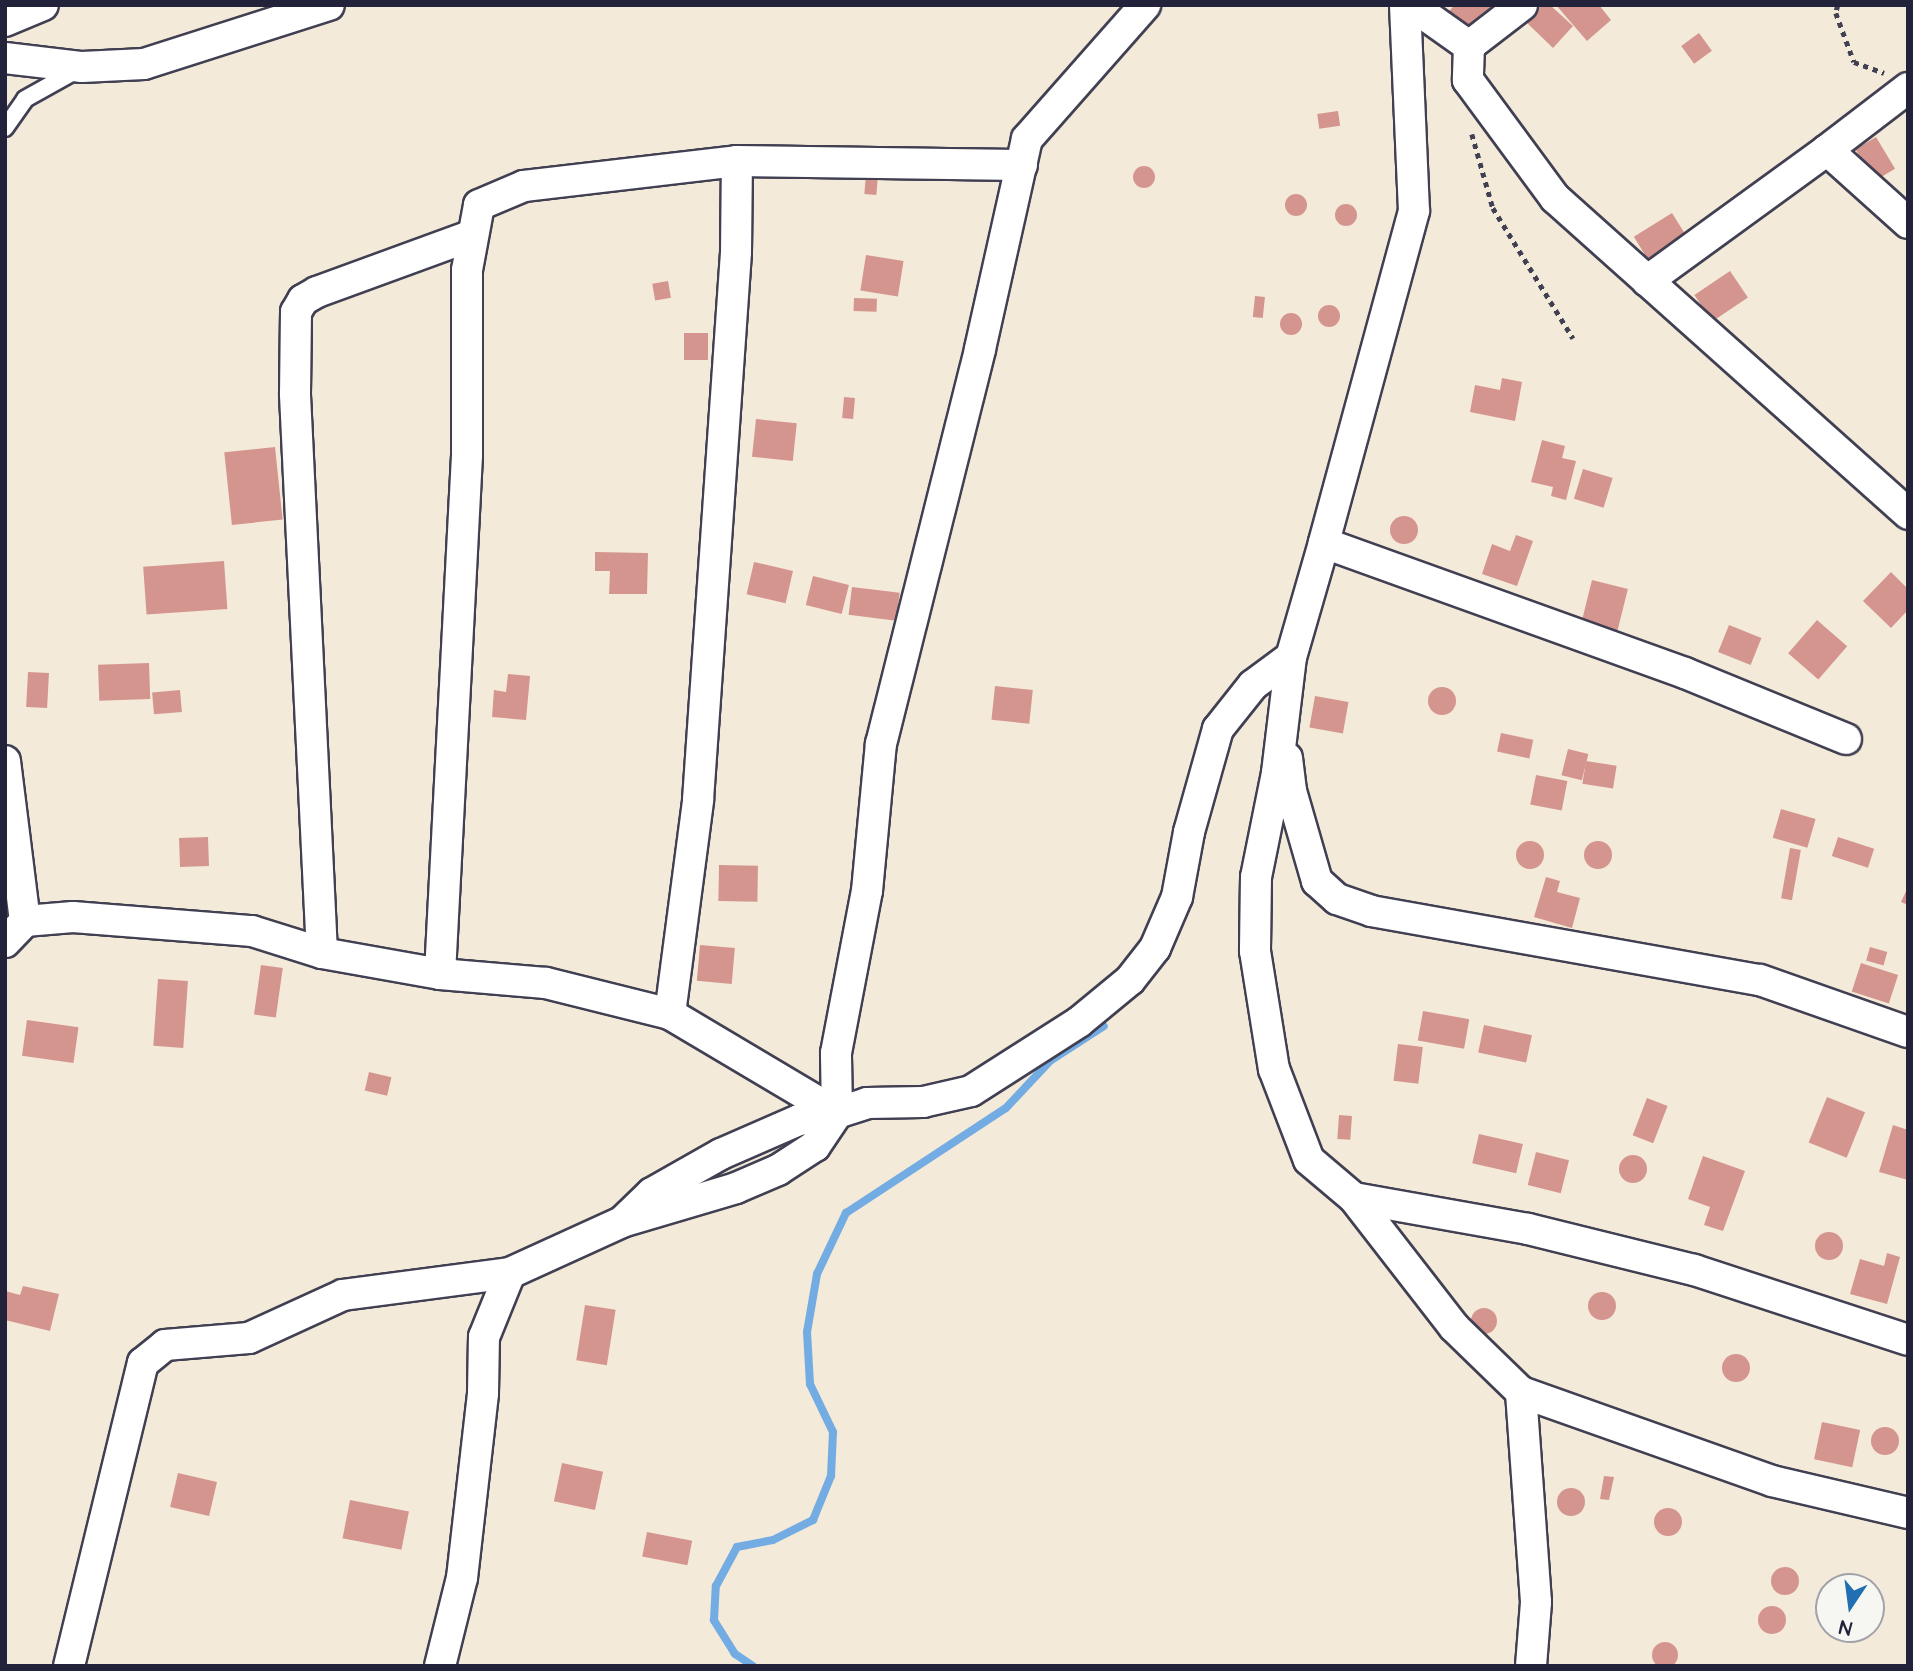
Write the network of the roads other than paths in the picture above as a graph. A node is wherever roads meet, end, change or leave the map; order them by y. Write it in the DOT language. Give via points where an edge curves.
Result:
graph roads {
  1 [pos="43,5"];
  2 [pos="329,5"];
  3 [pos="1145,5"];
  4 [pos="1405,5"];
  5 [pos="1411,5"];
  6 [pos="1522,5"];
  7 [pos="5,21"];
  8 [pos="1469,46"];
  9 [pos="5,58"];
  10 [pos="82,67"];
  11 [pos="1902,83"];
  12 [pos="5,128"];
  13 [pos="1827,150"];
  14 [pos="737,160"];
  15 [pos="1022,165"];
  16 [pos="1908,223"];
  17 [pos="470,236"];
  18 [pos="1647,281"];
  19 [pos="1908,514"];
  20 [pos="1324,543"];
  21 [pos="1291,657"];
  22 [pos="1283,725"];
  23 [pos="1846,738"];
  24 [pos="5,761"];
  25 [pos="15,931"];
  26 [pos="322,953"];
  27 [pos="440,974"];
  28 [pos="670,1014"];
  29 [pos="1908,1031"];
  30 [pos="837,1113"];
  31 [pos="1354,1198"];
  32 [pos="510,1273"];
  33 [pos="1908,1340"];
  34 [pos="1521,1392"];
  35 [pos="1908,1513"];
  36 [pos="69,1666"];
  37 [pos="440,1666"];
  38 [pos="1531,1666"];
  1 -- 7 [label="street"];
  2 -- 10 [label="street" via="144,64"];
  3 -- 15 [label="street" via="1027,139"];
  4 -- 20 [label="street" via="1413,211"];
  5 -- 8 [label="street"];
  6 -- 8 [label="street"];
  8 -- 18 [label="street" via="1468,80 1555,198"];
  9 -- 10 [label="street"];
  10 -- 12 [label="lane" via="25,99"];
  11 -- 13 [label="street"];
  13 -- 16 [label="street"];
  13 -- 18 [label="street"];
  14 -- 15 [label="street"];
  14 -- 17 [label="street" via="524,186 479,205"];
  14 -- 28 [label="street" via="736,252 698,800"];
  15 -- 30 [label="street" via="881,744 867,891 836,1053"];
  17 -- 26 [label="street" via="317,292 303,300 296,313 295,394"];
  17 -- 27 [label="street" via="467,455"];
  18 -- 19 [label="street"];
  20 -- 21 [label="street"];
  20 -- 23 [label="street" via="1685,673"];
  21 -- 22 [label="street"];
  21 -- 30 [label="street" via="1254,685 1218,729 1189,832 1177,897 1155,948 1130,980 1079,1022 971,1091 923,1102 867,1103"];
  22 -- 29 [label="street" via="1303,839 1317,881 1337,899 1371,911 1760,980"];
  22 -- 31 [label="street" via="1256,877 1255,951 1274,1069 1308,1160"];
  24 -- 25 [label="street"];
  25 -- 26 [label="street" via="73,917 252,930"];
  26 -- 27 [label="street"];
  27 -- 28 [label="street" via="546,984"];
  28 -- 30 [label="street"];
  30 -- 32 [label="street" via="815,1146 778,1170 736,1188 622,1222"];
  31 -- 33 [label="street" via="1528,1229 1694,1270"];
  31 -- 34 [label="street" via="1454,1326"];
  32 -- 36 [label="street" via="343,1295 249,1338 165,1345 143,1363"];
  32 -- 37 [label="street" via="484,1338 483,1393 463,1578"];
  34 -- 35 [label="street" via="1772,1481"];
  34 -- 38 [label="street" via="1536,1602"];
}
